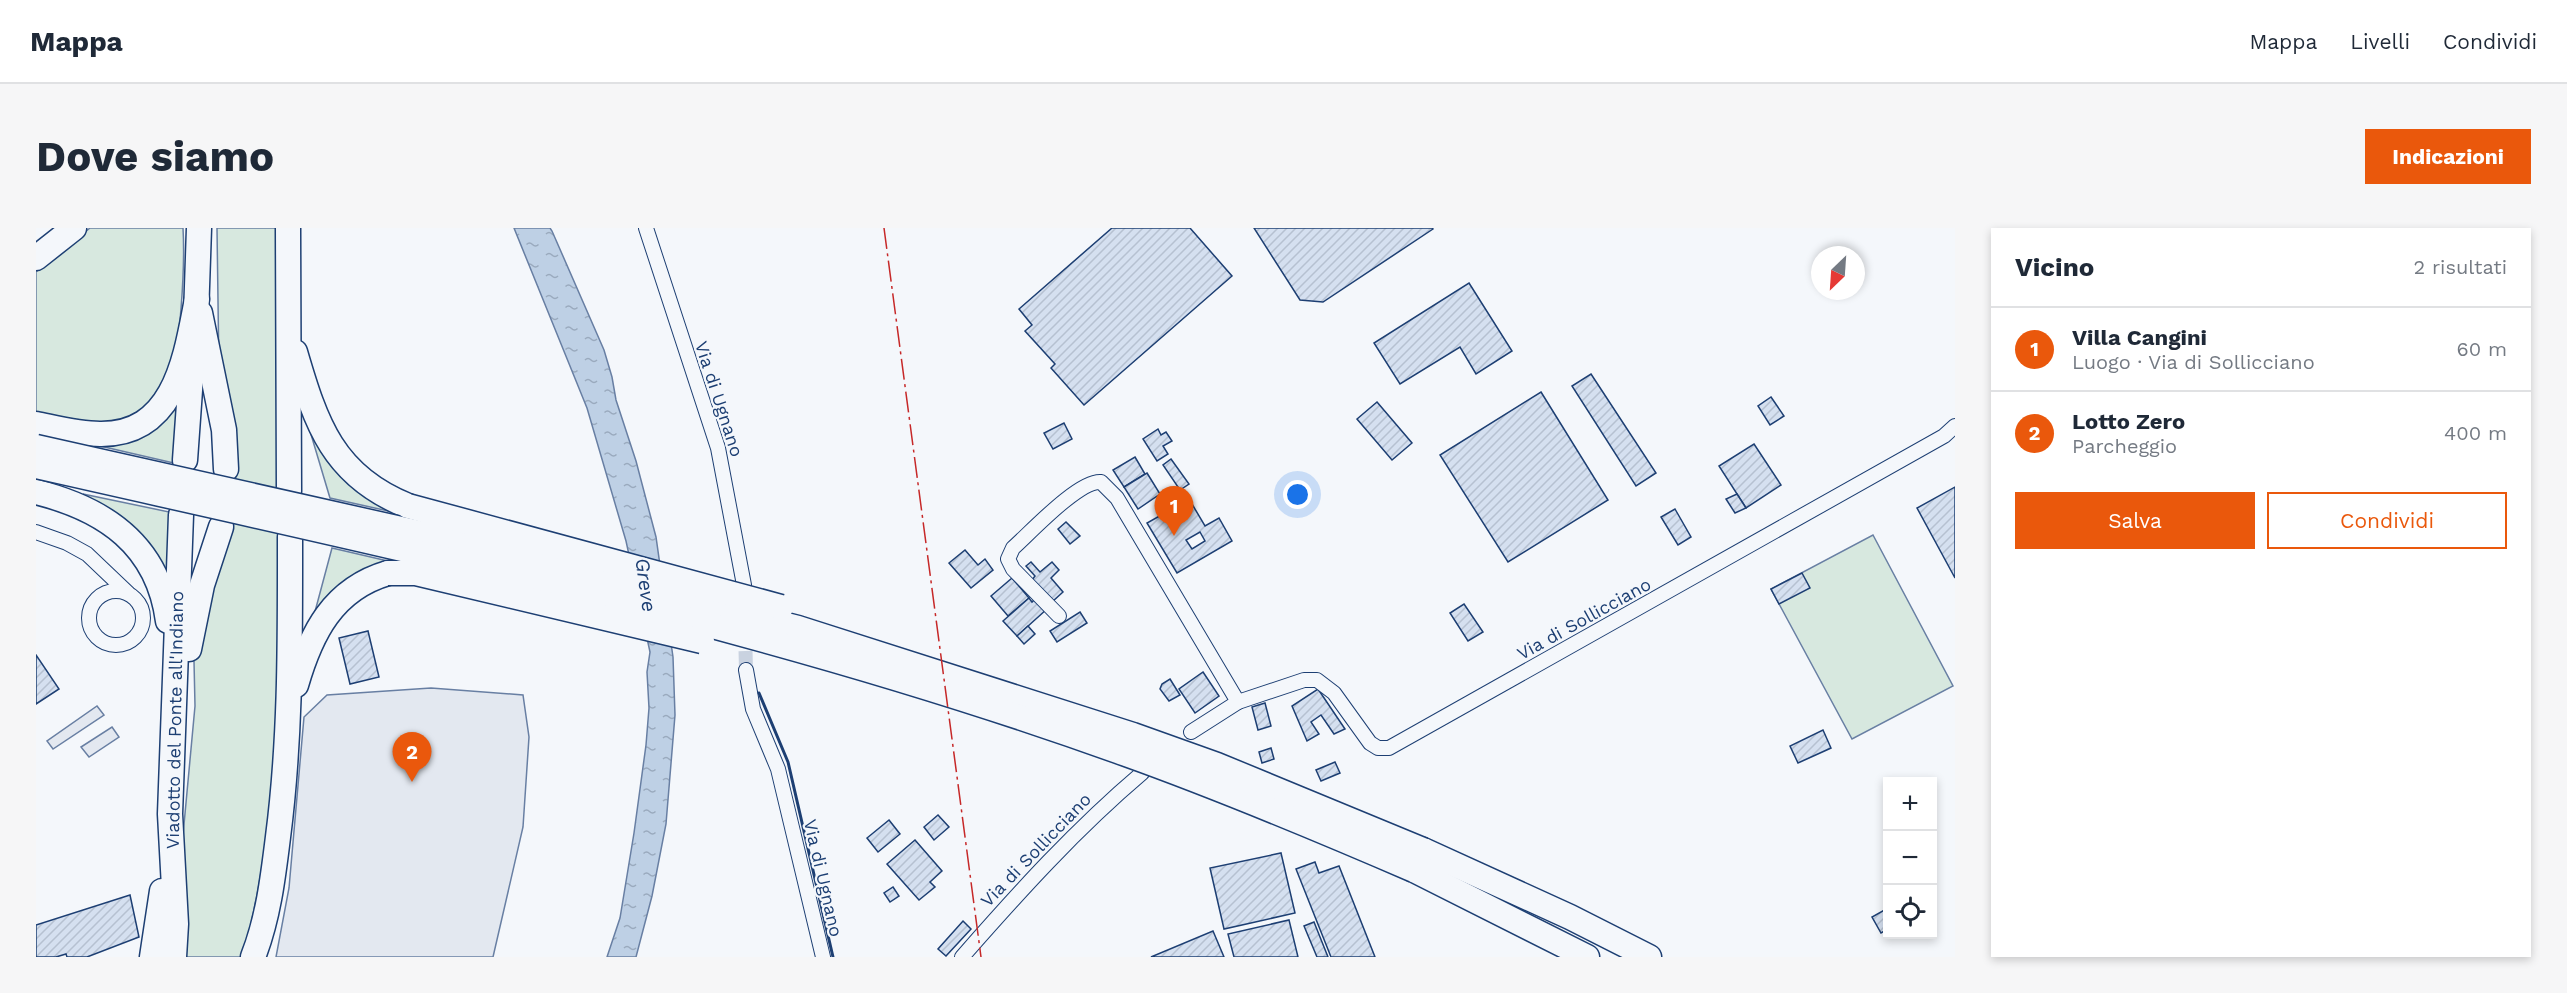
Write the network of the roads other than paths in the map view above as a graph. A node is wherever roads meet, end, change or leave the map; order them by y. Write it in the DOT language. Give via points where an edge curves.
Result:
graph roads {
  1 [pos="74,228"];
  2 [pos="199,228"];
  3 [pos="288,228"];
  4 [pos="646,228"];
  5 [pos="36,258"];
  6 [pos="197,299"];
  7 [pos="287,324"];
  8 [pos="36,424"];
  9 [pos="1955,426"];
  10 [pos="36,447"];
  11 [pos="185,460"];
  12 [pos="36,466"];
  13 [pos="226,469"];
  14 [pos="289,491"];
  15 [pos="36,492"];
  16 [pos="181,515"];
  17 [pos="221,527"];
  18 [pos="36,532"];
  19 [pos="290,537"];
  20 [pos="105,573"];
  21 [pos="744,585"];
  22 [pos="105,593"];
  23 [pos="129,594"];
  24 [pos="1059,616"];
  25 [pos="746,670"];
  26 [pos="1238,702"];
  27 [pos="289,711"];
  28 [pos="173,716"];
  29 [pos="1191,732"];
  30 [pos="1129,744"];
  31 [pos="1142,773"];
  32 [pos="170,814"];
  33 [pos="1419,860"];
  34 [pos="176,924"];
  35 [pos="257,950"];
  36 [pos="152,957"];
  37 [pos="174,957"];
  38 [pos="823,957"];
  39 [pos="962,957"];
  40 [pos="1587,957"];
  41 [pos="1649,957"];
  1 -- 5 [label="highway"];
  2 -- 6 [label="highway"];
  3 -- 7 [label="highway"];
  4 -- 21 [label="street, Via di Ugnano" via="718,448"];
  6 -- 8 [label="highway" via="180,377 165,402 148,417 125,431 111,434"];
  6 -- 11 [label="highway"];
  6 -- 13 [label="highway" via="224,430"];
  7 -- 14 [label="highway"];
  7 -- 30 [label="highway, bridge" via="305,388 327,440 365,484 408,506 852,628"];
  9 -- 26 [label="street, Via di Sollicciano" via="1944,436 1389,747 1378,748 1370,743 1334,693 1317,680 1304,680"];
  10 -- 30 [label="highway, bridge" via="468,544 798,628"];
  12 -- 30 [label="highway, bridge" via="610,599"];
  15 -- 28 [label="highway" via="63,499 106,519 134,545 153,572 167,615"];
  16 -- 28 [label="highway, Viadotto del Ponte all'Indiano"];
  17 -- 34 [label="highway, Viadotto del Ponte all'Indiano" via="189,638"];
  18 -- 20 [label="street" via="77,548"];
  19 -- 27 [label="highway"];
  20 -- 22 [label="street"];
  20 -- 23 [label="street"];
  22 -- 23 [label="street"];
  22 -- 23 [label="street" via="92,606 90,623 99,638 116,645 133,639 142,624 141,607"];
  24 -- 26 [label="street" via="1013,570 1008,559 1013,548 1080,488 1101,482 1117,498"];
  25 -- 38 [label="street, Via di Ugnano" via="753,710 781,779"];
  26 -- 29 [label="street, Via di Sollicciano"];
  27 -- 30 [label="highway, bridge" via="315,632 347,592 388,573 416,573 743,650 890,692"];
  27 -- 35 [label="highway" via="273,882"];
  28 -- 32 [label="highway, Viadotto del Ponte all'Indiano"];
  30 -- 33 [label="highway, bridge" via="1300,821"];
  31 -- 39 [label="street, Via di Sollicciano" via="1023,887"];
  32 -- 34 [label="highway, Viadotto del Ponte all'Indiano"];
  32 -- 36 [label="highway"];
  33 -- 40 [label="highway"];
  33 -- 41 [label="highway" via="1570,917"];
  34 -- 37 [label="highway, Viadotto del Ponte all'Indiano"];
}
